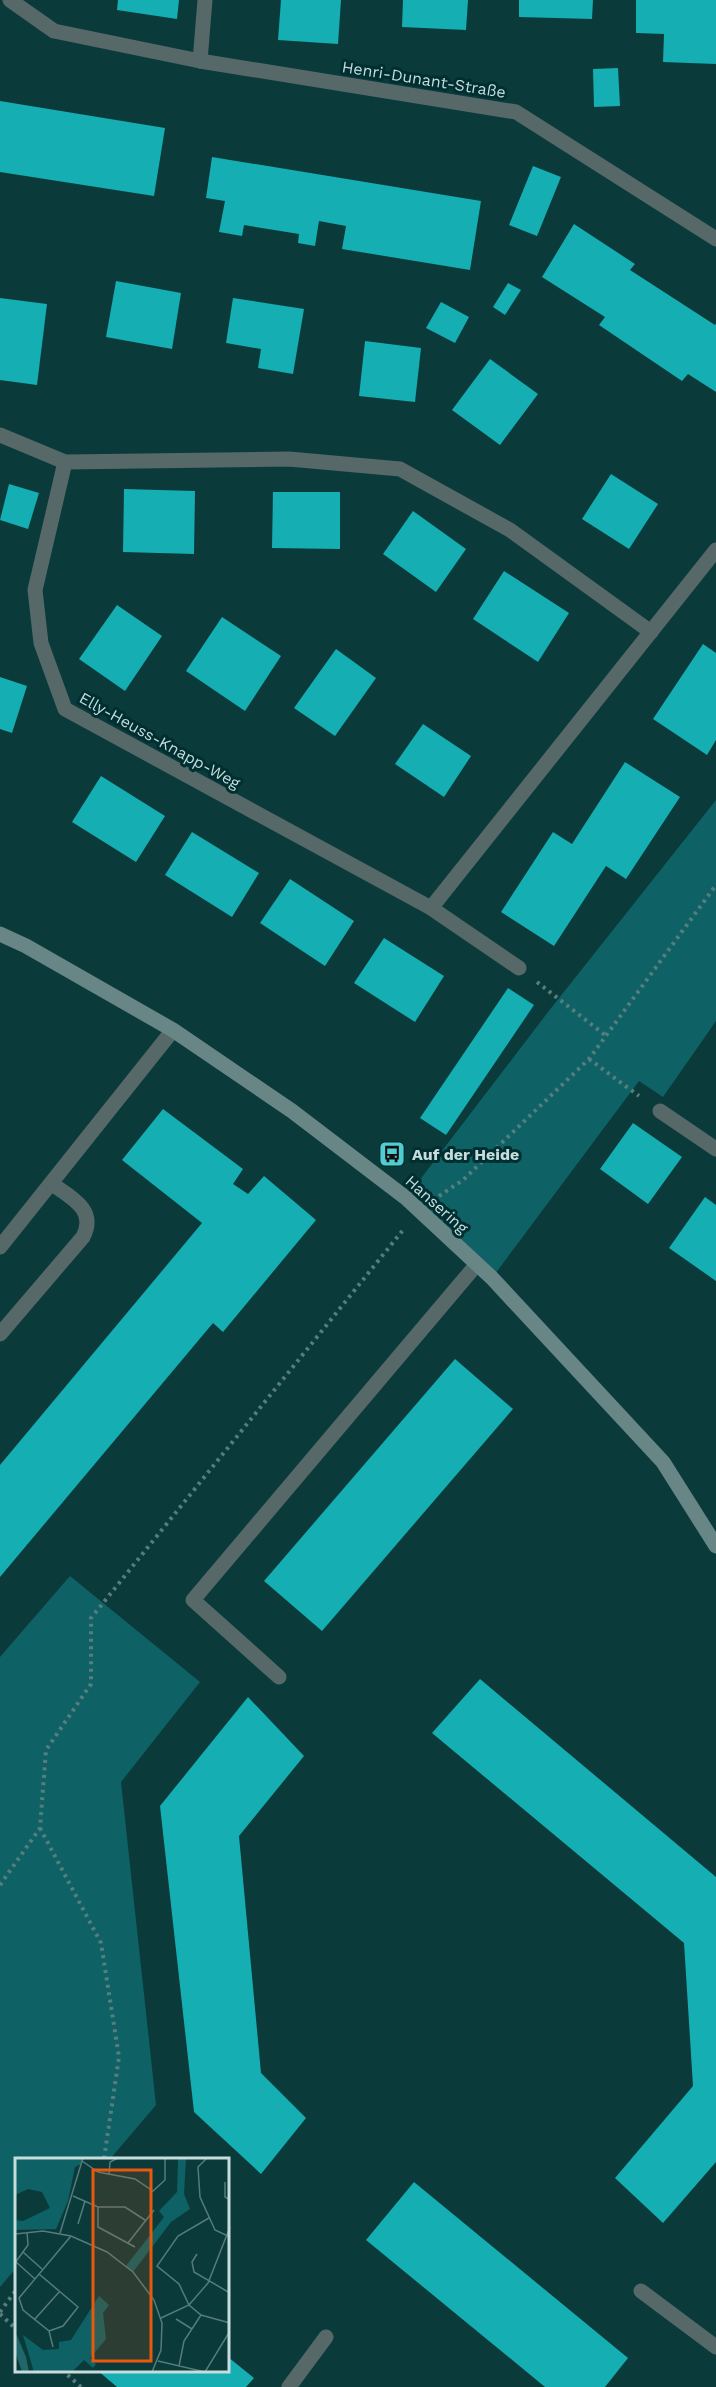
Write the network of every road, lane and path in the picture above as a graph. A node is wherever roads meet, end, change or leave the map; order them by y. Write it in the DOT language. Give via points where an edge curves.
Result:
graph roads {
  1 [pos="10,0"];
  2 [pos="205,0"];
  3 [pos="200,61"];
  4 [pos="716,239"];
  5 [pos="0,435"];
  6 [pos="65,462"];
  7 [pos="716,550"];
  8 [pos="651,632"];
  9 [pos="716,885"];
  10 [pos="431,908"];
  11 [pos="0,934"];
  12 [pos="519,968"];
  13 [pos="173,1030"];
  14 [pos="605,1035"];
  15 [pos="589,1059"];
  16 [pos="660,1111"];
  17 [pos="716,1149"];
  18 [pos="52,1184"];
  19 [pos="419,1211"];
  20 [pos="0,1247"];
  21 [pos="477,1264"];
  22 [pos="0,1334"];
  23 [pos="716,1546"];
  24 [pos="279,1677"];
  25 [pos="40,1828"];
  26 [pos="0,1885"];
  27 [pos="104,2158"];
  28 [pos="15,2291"];
  29 [pos="641,2291"];
  30 [pos="0,2313"];
  31 [pos="15,2328"];
  32 [pos="326,2337"];
  33 [pos="716,2347"];
  34 [pos="65,2372"];
  35 [pos="81,2387"];
  36 [pos="289,2387"];
  1 -- 3 [label="street, Henri-Dunant-Straße" via="54,31"];
  2 -- 3 [label="street"];
  3 -- 4 [label="street, Henri-Dunant-Straße" via="516,112"];
  5 -- 6 [label="street"];
  6 -- 8 [label="street" via="289,459 400,469 510,530"];
  6 -- 10 [label="street, Elly-Heuss-Knapp-Weg" via="35,590 40,643 65,709"];
  7 -- 8 [label="street"];
  8 -- 10 [label="street"];
  9 -- 14 [label="path"];
  10 -- 12 [label="street, Elly-Heuss-Knapp-Weg"];
  11 -- 13 [label="street, Hansering"];
  12 -- 14 [label="path"];
  13 -- 18 [label="street"];
  13 -- 19 [label="street, Hansering" via="292,1110"];
  14 -- 15 [label="path"];
  15 -- 16 [label="path"];
  15 -- 19 [label="path" via="463,1180"];
  16 -- 17 [label="street"];
  18 -- 20 [label="street"];
  18 -- 22 [label="street" via="83,1206 88,1227"];
  19 -- 21 [label="street, Hansering"];
  19 -- 25 [label="path" via="91,1618 91,1684 46,1750"];
  21 -- 23 [label="street, Hansering" via="663,1462"];
  21 -- 24 [label="street" via="193,1600"];
  25 -- 26 [label="path"];
  25 -- 27 [label="path" via="101,1942 119,2057"];
  28 -- 30 [label="path"];
  29 -- 33 [label="street"];
  30 -- 31 [label="path"];
  32 -- 36 [label="street"];
  34 -- 35 [label="path"];
}
